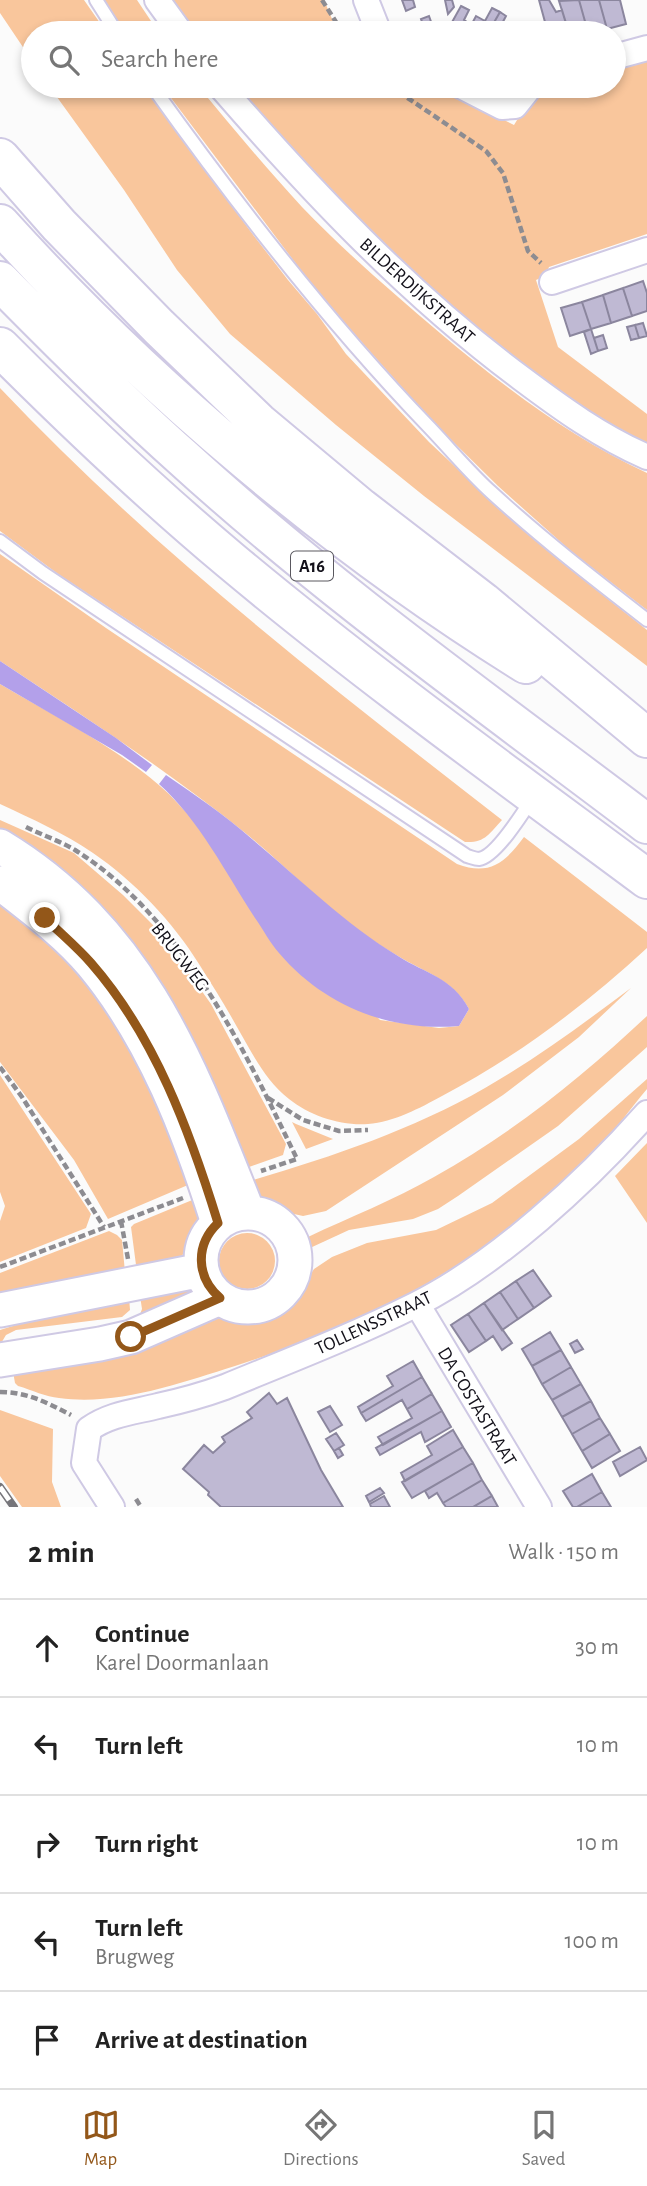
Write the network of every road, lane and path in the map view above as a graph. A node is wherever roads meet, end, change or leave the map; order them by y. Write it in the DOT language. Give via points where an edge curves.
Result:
graph roads {
  1 [pos="96,0"];
  2 [pos="157,0"];
  3 [pos="322,0"];
  4 [pos="366,0"];
  5 [pos="109,21"];
  6 [pos="172,21"];
  7 [pos="335,21"];
  8 [pos="374,21"];
  9 [pos="647,48"];
  10 [pos="626,54"];
  11 [pos="161,98"];
  12 [pos="230,98"];
  13 [pos="408,98"];
  14 [pos="484,98"];
  15 [pos="521,98"];
  16 [pos="0,158"];
  17 [pos="0,224"];
  18 [pos="647,250"];
  19 [pos="0,281"];
  20 [pos="552,282"];
  21 [pos="0,347"];
  22 [pos="647,457"];
  23 [pos="0,541"];
  24 [pos="647,621"];
  25 [pos="647,739"];
  26 [pos="534,796"];
  27 [pos="647,824"];
  28 [pos="581,830"];
  29 [pos="12,836"];
  30 [pos="647,879"];
  31 [pos="0,883"];
  32 [pos="647,906"];
  33 [pos="0,1068"];
  34 [pos="268,1098"];
  35 [pos="647,1113"];
  36 [pos="368,1130"];
  37 [pos="297,1159"];
  38 [pos="233,1218"];
  39 [pos="121,1221"];
  40 [pos="104,1227"];
  41 [pos="0,1267"];
  42 [pos="202,1270"];
  43 [pos="220,1298"];
  44 [pos="417,1304"];
  45 [pos="0,1310"];
  46 [pos="0,1360"];
  47 [pos="0,1392"];
  48 [pos="12,1392"];
  49 [pos="112,1507"];
  50 [pos="539,1507"];
  1 -- 5 [label="lane"];
  2 -- 6 [label="street"];
  3 -- 7 [label="path"];
  4 -- 8 [label="street"];
  9 -- 10 [label="street"];
  11 -- 24 [label="lane" via="277,254 412,410 490,491"];
  12 -- 22 [label="street, BILDERDIJKSTRAAT" via="411,287 544,396"];
  13 -- 20 [label="path" via="486,151 503,173 528,251"];
  14 -- 15 [label="street" via="502,107 515,106"];
  16 -- 25 [label="highway, A16" via="59,225 258,422"];
  17 -- 25 [label="highway, A16" via="221,440 329,526 465,626"];
  18 -- 20 [label="street"];
  19 -- 27 [label="highway, A16" via="183,459 270,533"];
  21 -- 26 [label="highway, A16" via="230,559"];
  23 -- 26 [label="lane" via="467,856 479,859 489,854"];
  26 -- 28 [label="highway, A16"];
  28 -- 30 [label="highway, A16"];
  28 -- 32 [label="highway, A16"];
  29 -- 34 [label="path, BRUGWEG" via="74,849 112,877 165,931 219,1006"];
  29 -- 38 [label="main road" via="24,860 75,903 120,950 154,1003 185,1059"];
  31 -- 38 [label="main road" via="91,963 130,1015"];
  33 -- 40 [label="path"];
  34 -- 36 [label="path" via="303,1120 340,1131"];
  34 -- 37 [label="path, BRUGWEG"];
  35 -- 44 [label="street, TOLLENSSTRAAT" via="610,1155 526,1230"];
  38 -- 42 [label="main road" via="203,1244"];
  38 -- 43 [label="main road" via="272,1219 284,1229 295,1250 294,1271 285,1290 261,1306 240,1306"];
  39 -- 40 [label="path"];
  40 -- 41 [label="path"];
  42 -- 43 [label="main road"];
  42 -- 45 [label="main road"];
  43 -- 46 [label="main road" via="131,1337"];
  44 -- 49 [label="street, TOLLENSSTRAAT" via="204,1395 111,1417 89,1429 84,1462"];
  44 -- 50 [label="street, DA COSTASTRAAT"];
  47 -- 48 [label="path"];
}
